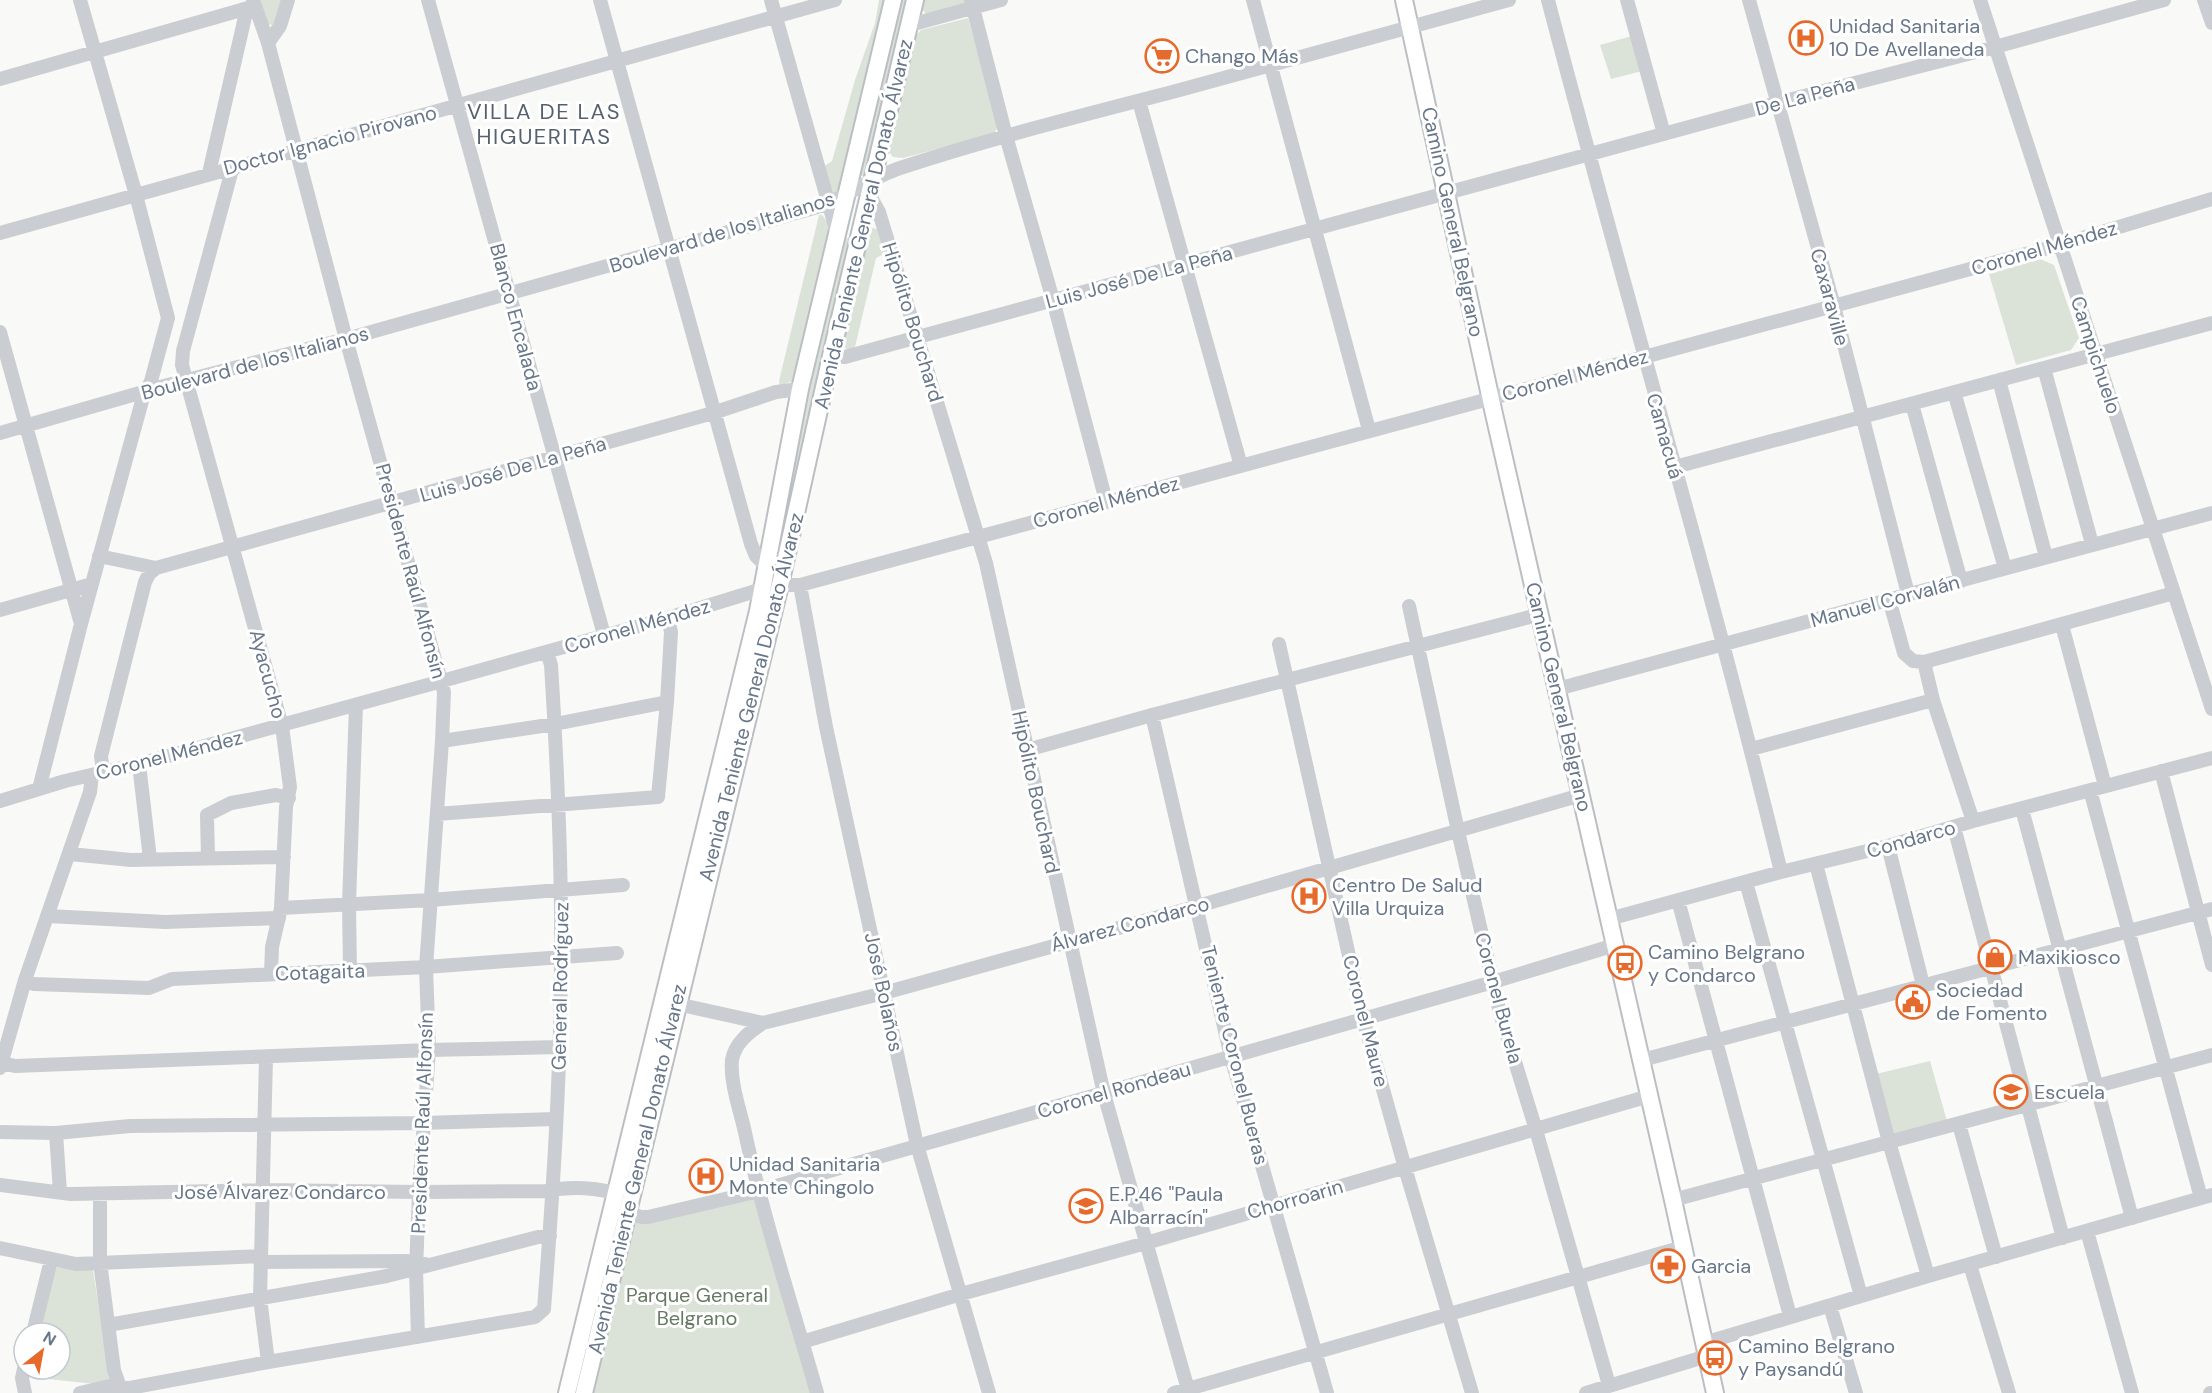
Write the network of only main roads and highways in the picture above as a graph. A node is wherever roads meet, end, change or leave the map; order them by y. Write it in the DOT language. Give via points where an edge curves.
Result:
graph roads {
  1 [pos="893,0"];
  2 [pos="915,0"];
  3 [pos="1404,0"];
  4 [pos="621,1202"];
  5 [pos="567,1393"];
  6 [pos="584,1393"];
  7 [pos="1715,1393"];
  1 -- 4 [label="main road, Avenida Teniente General Donato Álvarez" via="800,389 767,567"];
  2 -- 4 [label="main road, Avenida Teniente General Donato Álvarez" via="780,585 677,1004"];
  3 -- 7 [label="main road, Camino General Belgrano"];
  4 -- 5 [label="main road, Avenida Teniente General Donato Álvarez"];
  4 -- 6 [label="main road, Avenida Teniente General Donato Álvarez"];
}
